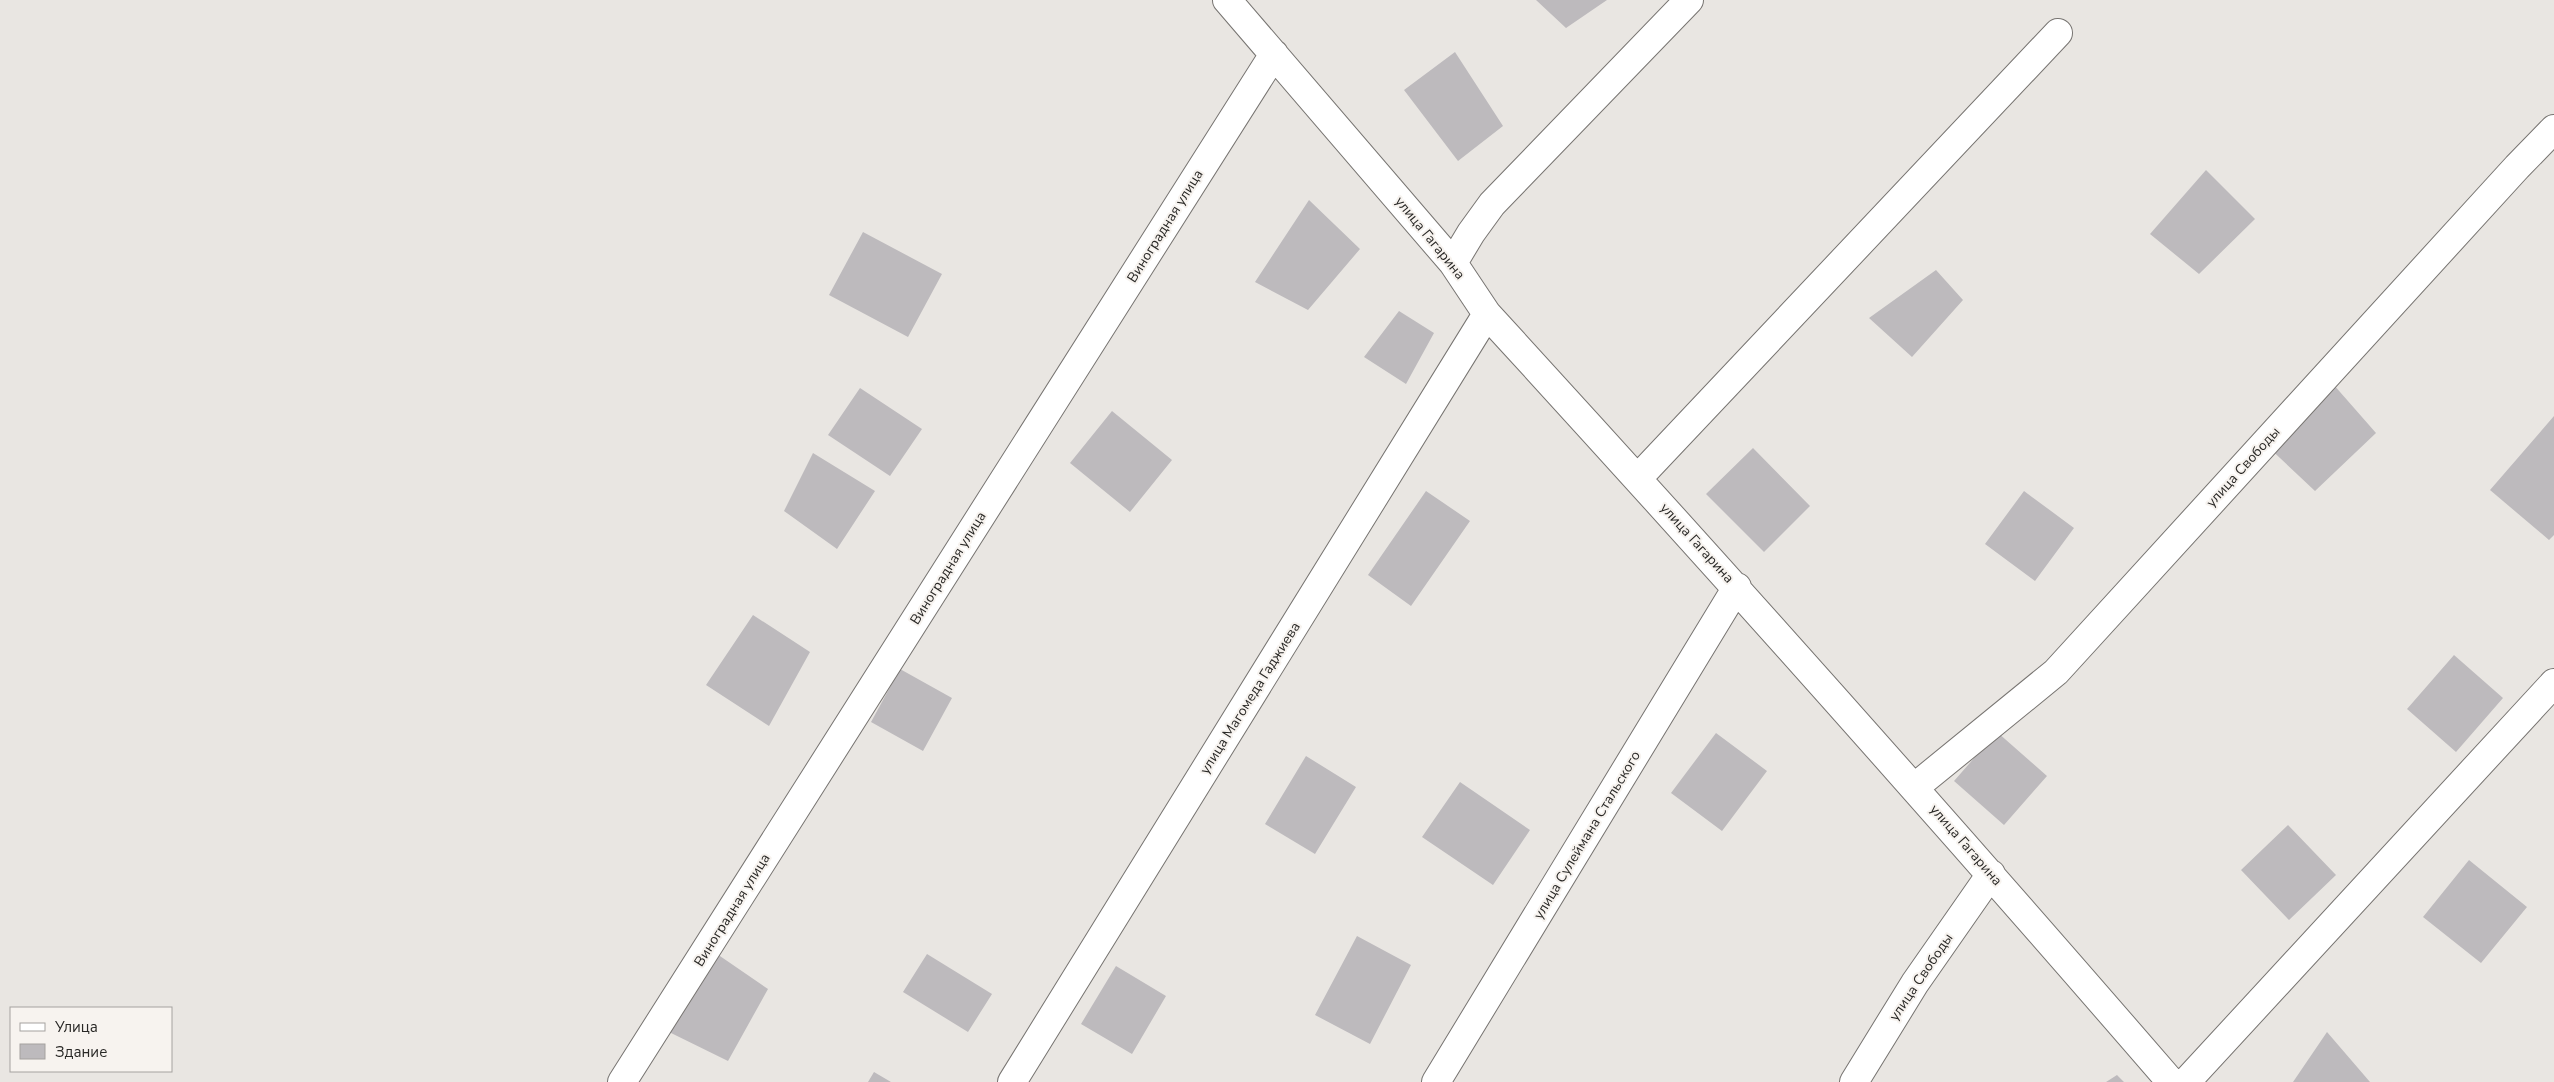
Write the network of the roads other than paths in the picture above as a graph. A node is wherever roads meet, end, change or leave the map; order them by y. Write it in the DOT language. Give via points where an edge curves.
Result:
graph roads {
  1 [pos="1227,0"];
  2 [pos="1689,0"];
  3 [pos="2058,33"];
  4 [pos="1274,54"];
  5 [pos="2554,129"];
  6 [pos="1453,262"];
  7 [pos="1487,314"];
  8 [pos="1638,478"];
  9 [pos="1737,587"];
  10 [pos="2554,683"];
  11 [pos="1915,787"];
  12 [pos="1991,874"];
  13 [pos="622,1082"];
  14 [pos="1012,1082"];
  15 [pos="1436,1082"];
  16 [pos="1854,1082"];
  17 [pos="2171,1082"];
  18 [pos="2186,1082"];
  1 -- 4 [label="street, улица Гагарина"];
  2 -- 6 [label="street" via="1492,204"];
  3 -- 8 [label="street"];
  4 -- 6 [label="street, улица Гагарина"];
  4 -- 13 [label="street, Виноградная улица"];
  5 -- 11 [label="street, улица Свободы" via="2056,672"];
  6 -- 7 [label="street, улица Гагарина"];
  7 -- 8 [label="street, улица Гагарина"];
  7 -- 14 [label="street, улица Магомеда Гаджиева"];
  8 -- 9 [label="street, улица Гагарина"];
  9 -- 11 [label="street, улица Гагарина"];
  9 -- 15 [label="street, улица Сулеймана Стальского"];
  10 -- 18 [label="street"];
  11 -- 12 [label="street, улица Гагарина"];
  12 -- 16 [label="street, улица Свободы" via="1915,982"];
  12 -- 17 [label="street, улица Гагарина"];
}
